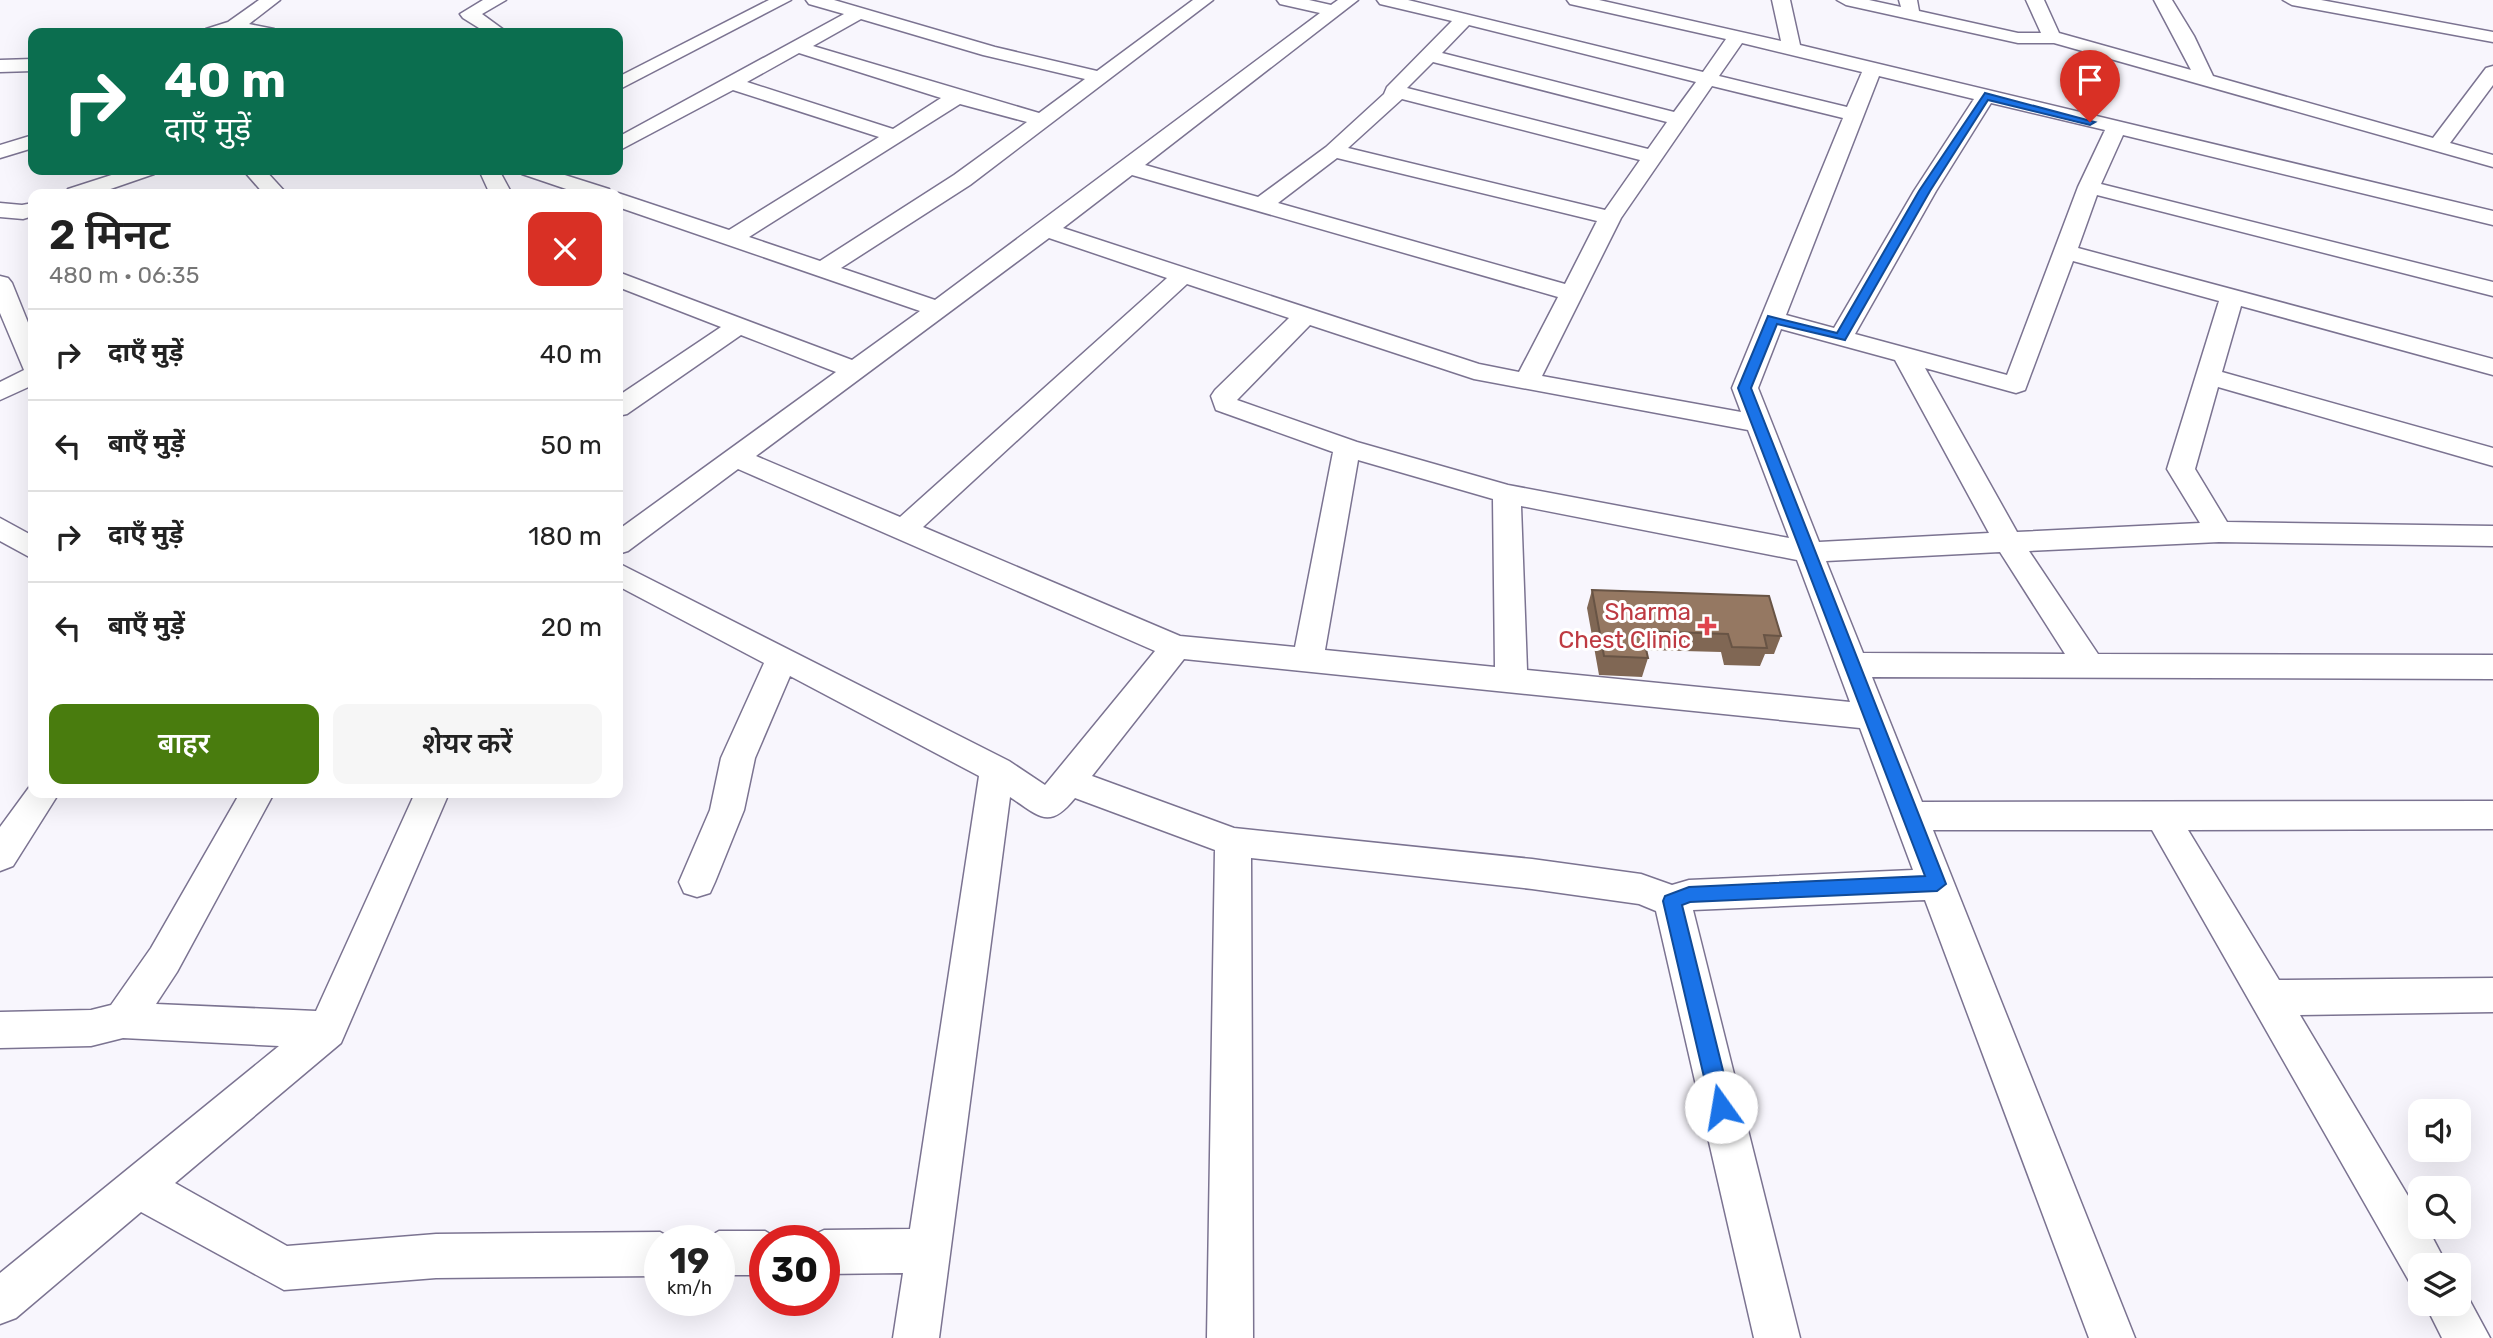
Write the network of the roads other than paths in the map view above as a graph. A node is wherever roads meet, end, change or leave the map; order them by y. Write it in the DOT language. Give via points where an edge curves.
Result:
graph roads {
  1 [pos="271,0"];
  2 [pos="497,0"];
  3 [pos="782,0"];
  4 [pos="815,0"];
  5 [pos="1204,0"];
  6 [pos="1286,0"];
  7 [pos="1386,0"];
  8 [pos="1576,0"];
  9 [pos="1781,0"];
  10 [pos="1846,0"];
  11 [pos="2035,0"];
  12 [pos="2163,0"];
  13 [pos="2292,0"];
  14 [pos="2340,0"];
  15 [pos="1341,6"];
  16 [pos="1910,7"];
  17 [pos="1659,9"];
  18 [pos="859,13"];
  19 [pos="1465,19"];
  20 [pos="234,26"];
  21 [pos="228,28"];
  22 [pos="244,28"];
  23 [pos="491,28"];
  24 [pos="2493,28"];
  25 [pos="1737,37"];
  26 [pos="2052,37"];
  27 [pos="2493,37"];
  28 [pos="798,47"];
  29 [pos="1792,49"];
  30 [pos="1429,55"];
  31 [pos="28,65"];
  32 [pos="0,66"];
  33 [pos="1873,68"];
  34 [pos="2493,72"];
  35 [pos="1100,77"];
  36 [pos="1708,78"];
  37 [pos="2205,80"];
  38 [pos="623,81"];
  39 [pos="730,83"];
  40 [pos="1394,91"];
  41 [pos="1985,96"];
  42 [pos="957,97"];
  43 [pos="1854,115"];
  44 [pos="1679,119"];
  45 [pos="1043,120"];
  46 [pos="2116,128"];
  47 [pos="895,136"];
  48 [pos="623,142"];
  49 [pos="28,143"];
  50 [pos="2438,145"];
  51 [pos="1333,151"];
  52 [pos="0,152"];
  53 [pos="1653,157"];
  54 [pos="2493,161"];
  55 [pos="1128,167"];
  56 [pos="130,175"];
  57 [pos="259,175"];
  58 [pos="566,175"];
  59 [pos="2089,187"];
  60 [pos="90,189"];
  61 [pos="271,189"];
  62 [pos="592,189"];
  63 [pos="623,202"];
  64 [pos="1262,205"];
  65 [pos="28,210"];
  66 [pos="0,211"];
  67 [pos="1610,218"];
  68 [pos="2493,218"];
  69 [pos="1046,230"];
  70 [pos="731,239"];
  71 [pos="2066,252"];
  72 [pos="822,270"];
  73 [pos="1184,275"];
  74 [pos="623,283"];
  75 [pos="1,288"];
  76 [pos="2493,289"];
  77 [pos="1572,293"];
  78 [pos="2232,297"];
  79 [pos="938,309"];
  80 [pos="1305,316"];
  81 [pos="1772,319"];
  82 [pos="738,326"];
  83 [pos="1841,337"];
  84 [pos="28,353"];
  85 [pos="1905,355"];
  86 [pos="2493,367"];
  87 [pos="855,370"];
  88 [pos="2208,376"];
  89 [pos="28,378"];
  90 [pos="1527,381"];
  91 [pos="0,392"];
  92 [pos="624,396"];
  93 [pos="1760,424"];
  94 [pos="1347,448"];
  95 [pos="2493,457"];
  96 [pos="736,458"];
  97 [pos="1507,494"];
  98 [pos="0,528"];
  99 [pos="903,530"];
  100 [pos="2219,532"];
  101 [pos="2493,536"];
  102 [pos="623,540"];
  103 [pos="2009,543"];
  104 [pos="28,546"];
  105 [pos="1809,552"];
  106 [pos="623,576"];
  107 [pos="1176,647"];
  108 [pos="782,658"];
  109 [pos="1308,660"];
  110 [pos="1853,665"];
  111 [pos="2089,666"];
  112 [pos="2493,667"];
  113 [pos="1511,680"];
  114 [pos="1872,717"];
  115 [pos="997,770"];
  116 [pos="1068,780"];
  117 [pos="39,798"];
  118 [pos="254,798"];
  119 [pos="430,798"];
  120 [pos="2493,815"];
  121 [pos="1911,816"];
  122 [pos="2162,816"];
  123 [pos="1233,842"];
  124 [pos="0,856"];
  125 [pos="697,882"];
  126 [pos="1937,884"];
  127 [pos="1672,901"];
  128 [pos="2493,995"];
  129 [pos="2269,998"];
  130 [pos="122,1020"];
  131 [pos="0,1030"];
  132 [pos="327,1030"];
  133 [pos="138,1187"];
  134 [pos="929,1251"];
  135 [pos="840,1252"];
  136 [pos="2418,1253"];
  137 [pos="644,1254"];
  138 [pos="0,1302"];
  139 [pos="2454,1316"];
  140 [pos="916,1338"];
  141 [pos="1230,1338"];
  142 [pos="1777,1338"];
  143 [pos="2112,1338"];
  144 [pos="2467,1338"];
  1 -- 20 [label="street"];
  2 -- 23 [label="street" via="468,14"];
  3 -- 38 [label="street"];
  4 -- 18 [label="street"];
  5 -- 35 [label="street"];
  6 -- 15 [label="street"];
  7 -- 19 [label="street"];
  8 -- 17 [label="street"];
  9 -- 29 [label="street"];
  10 -- 16 [label="street"];
  11 -- 26 [label="street"];
  12 -- 37 [label="street"];
  13 -- 27 [label="street"];
  14 -- 24 [label="street"];
  15 -- 55 [label="street"];
  16 -- 26 [label="street" via="2018,38"];
  17 -- 25 [label="street"];
  18 -- 28 [label="street"];
  18 -- 35 [label="street"];
  19 -- 30 [label="street"];
  19 -- 36 [label="street"];
  20 -- 21 [label="street"];
  20 -- 22 [label="street"];
  25 -- 29 [label="street"];
  25 -- 36 [label="street"];
  26 -- 37 [label="street"];
  28 -- 39 [label="street"];
  28 -- 42 [label="street"];
  29 -- 33 [label="street"];
  30 -- 40 [label="street"];
  30 -- 44 [label="street"];
  31 -- 32 [label="street"];
  33 -- 41 [label="street"];
  33 -- 43 [label="street"];
  34 -- 50 [label="street"];
  35 -- 45 [label="street"];
  36 -- 43 [label="street"];
  36 -- 44 [label="street"];
  37 -- 50 [label="street"];
  39 -- 47 [label="street"];
  39 -- 48 [label="street"];
  40 -- 51 [label="street" via="1394,96"];
  40 -- 53 [label="street"];
  41 -- 46 [label="street"];
  41 -- 83 [label="street"];
  42 -- 45 [label="street"];
  42 -- 47 [label="street"];
  43 -- 81 [label="street"];
  44 -- 53 [label="street"];
  45 -- 72 [label="street" via="962,180"];
  46 -- 59 [label="street"];
  46 -- 68 [label="street"];
  47 -- 70 [label="street"];
  49 -- 52 [label="street"];
  50 -- 54 [label="street"];
  51 -- 64 [label="street"];
  51 -- 67 [label="street"];
  53 -- 67 [label="street"];
  55 -- 64 [label="street"];
  55 -- 69 [label="street"];
  56 -- 60 [label="street"];
  57 -- 61 [label="street"];
  58 -- 62 [label="street"];
  59 -- 71 [label="street"];
  59 -- 76 [label="street"];
  63 -- 70 [label="street"];
  64 -- 77 [label="street"];
  65 -- 66 [label="street"];
  67 -- 77 [label="street"];
  69 -- 73 [label="street"];
  69 -- 79 [label="street"];
  70 -- 72 [label="street"];
  71 -- 78 [label="street"];
  71 -- 85 [label="street" via="2016,385"];
  72 -- 79 [label="street"];
  73 -- 80 [label="street"];
  73 -- 99 [label="street"];
  74 -- 82 [label="street"];
  75 -- 84 [label="street"];
  77 -- 90 [label="street"];
  78 -- 86 [label="street"];
  78 -- 88 [label="street"];
  79 -- 87 [label="street"];
  80 -- 90 [label="street" via="1474,371"];
  80 -- 94 [label="street" via="1224,396 1225,404"];
  81 -- 83 [label="street"];
  81 -- 93 [label="street" via="1745,388"];
  82 -- 87 [label="street"];
  82 -- 92 [label="street"];
  83 -- 85 [label="street"];
  85 -- 103 [label="street"];
  87 -- 96 [label="street"];
  88 -- 95 [label="street"];
  88 -- 100 [label="street" via="2181,469"];
  89 -- 91 [label="street"];
  90 -- 93 [label="street"];
  93 -- 105 [label="street"];
  94 -- 97 [label="street"];
  94 -- 109 [label="street"];
  96 -- 99 [label="street"];
  96 -- 102 [label="street"];
  97 -- 105 [label="street"];
  97 -- 113 [label="street"];
  98 -- 104 [label="street"];
  99 -- 107 [label="street"];
  100 -- 101 [label="street"];
  100 -- 103 [label="street"];
  103 -- 105 [label="street"];
  103 -- 111 [label="street"];
  105 -- 110 [label="street"];
  106 -- 108 [label="street"];
  107 -- 109 [label="street"];
  107 -- 116 [label="street"];
  108 -- 115 [label="street"];
  108 -- 125 [label="street" via="738,758 727,810"];
  109 -- 113 [label="street"];
  110 -- 111 [label="street"];
  110 -- 114 [label="street"];
  111 -- 112 [label="street"];
  113 -- 114 [label="street"];
  114 -- 121 [label="street"];
  115 -- 116 [label="street" via="1049,805"];
  115 -- 134 [label="street"];
  116 -- 123 [label="street"];
  117 -- 124 [label="street"];
  118 -- 130 [label="street" via="164,960"];
  119 -- 132 [label="street"];
  120 -- 122 [label="street"];
  121 -- 122 [label="street"];
  121 -- 126 [label="street"];
  122 -- 129 [label="street"];
  123 -- 127 [label="street" via="1532,874 1641,889"];
  123 -- 141 [label="street"];
  126 -- 127 [label="street" via="1689,895"];
  126 -- 143 [label="street"];
  127 -- 142 [label="street"];
  128 -- 129 [label="street"];
  129 -- 136 [label="street"];
  130 -- 131 [label="street" via="91,1028"];
  130 -- 132 [label="street"];
  132 -- 133 [label="street"];
  133 -- 137 [label="street" via="284,1268 436,1256"];
  133 -- 138 [label="street"];
  134 -- 135 [label="street"];
  134 -- 140 [label="street"];
  139 -- 144 [label="street"];
}
